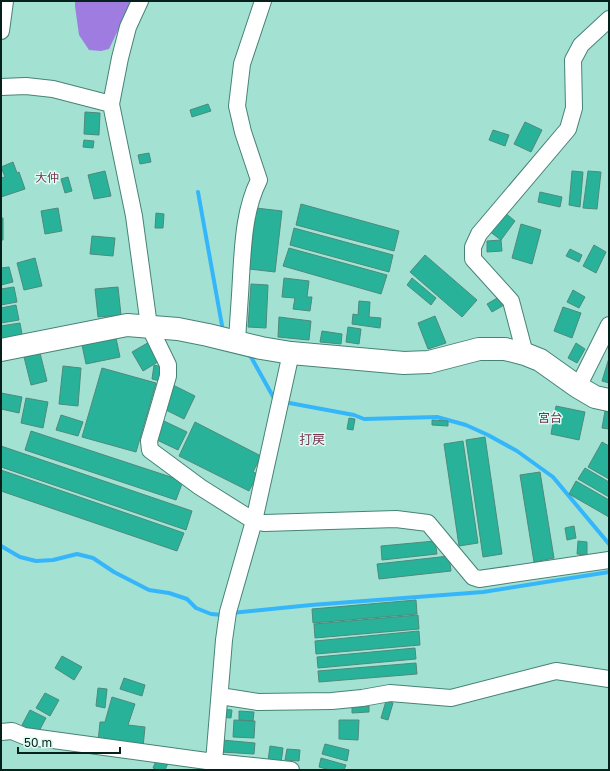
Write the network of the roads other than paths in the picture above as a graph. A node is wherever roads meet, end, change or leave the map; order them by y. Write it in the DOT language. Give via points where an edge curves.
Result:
graph roads {
  1 [pos="5,1"];
  2 [pos="140,1"];
  3 [pos="263,1"];
  4 [pos="609,19"];
  5 [pos="1,31"];
  6 [pos="1,87"];
  7 [pos="111,104"];
  8 [pos="609,325"];
  9 [pos="149,326"];
  10 [pos="237,342"];
  11 [pos="1,350"];
  12 [pos="292,353"];
  13 [pos="525,354"];
  14 [pos="578,387"];
  15 [pos="609,400"];
  16 [pos="254,521"];
  17 [pos="609,560"];
  18 [pos="609,679"];
  19 [pos="220,696"];
  20 [pos="5,728"];
  21 [pos="214,762"];
  22 [pos="291,770"];
  1 -- 5 [label="street"];
  2 -- 7 [label="street" via="128,27"];
  3 -- 10 [label="street" via="242,64 237,106 259,180 246,219"];
  4 -- 13 [label="street" via="581,45 573,60 574,108 568,129 479,234 473,246 473,259 511,301"];
  6 -- 7 [label="street" via="53,89"];
  7 -- 9 [label="street" via="134,216"];
  8 -- 14 [label="street"];
  9 -- 10 [label="street" via="178,329"];
  9 -- 11 [label="street" via="127,325"];
  9 -- 16 [label="street" via="168,365 168,376 149,441 150,450 200,487"];
  10 -- 12 [label="street"];
  12 -- 13 [label="street" via="404,364 429,362 479,350 505,349"];
  12 -- 16 [label="street"];
  13 -- 14 [label="street" via="540,360"];
  14 -- 15 [label="street" via="596,397"];
  16 -- 17 [label="street" via="264,523 396,519 428,523 473,577 478,579"];
  16 -- 19 [label="street" via="228,612"];
  18 -- 19 [label="street" via="556,671 451,698 390,693 332,701 258,702"];
  19 -- 21 [label="street"];
  20 -- 21 [label="street" via="24,736"];
  21 -- 22 [label="street"];
}
